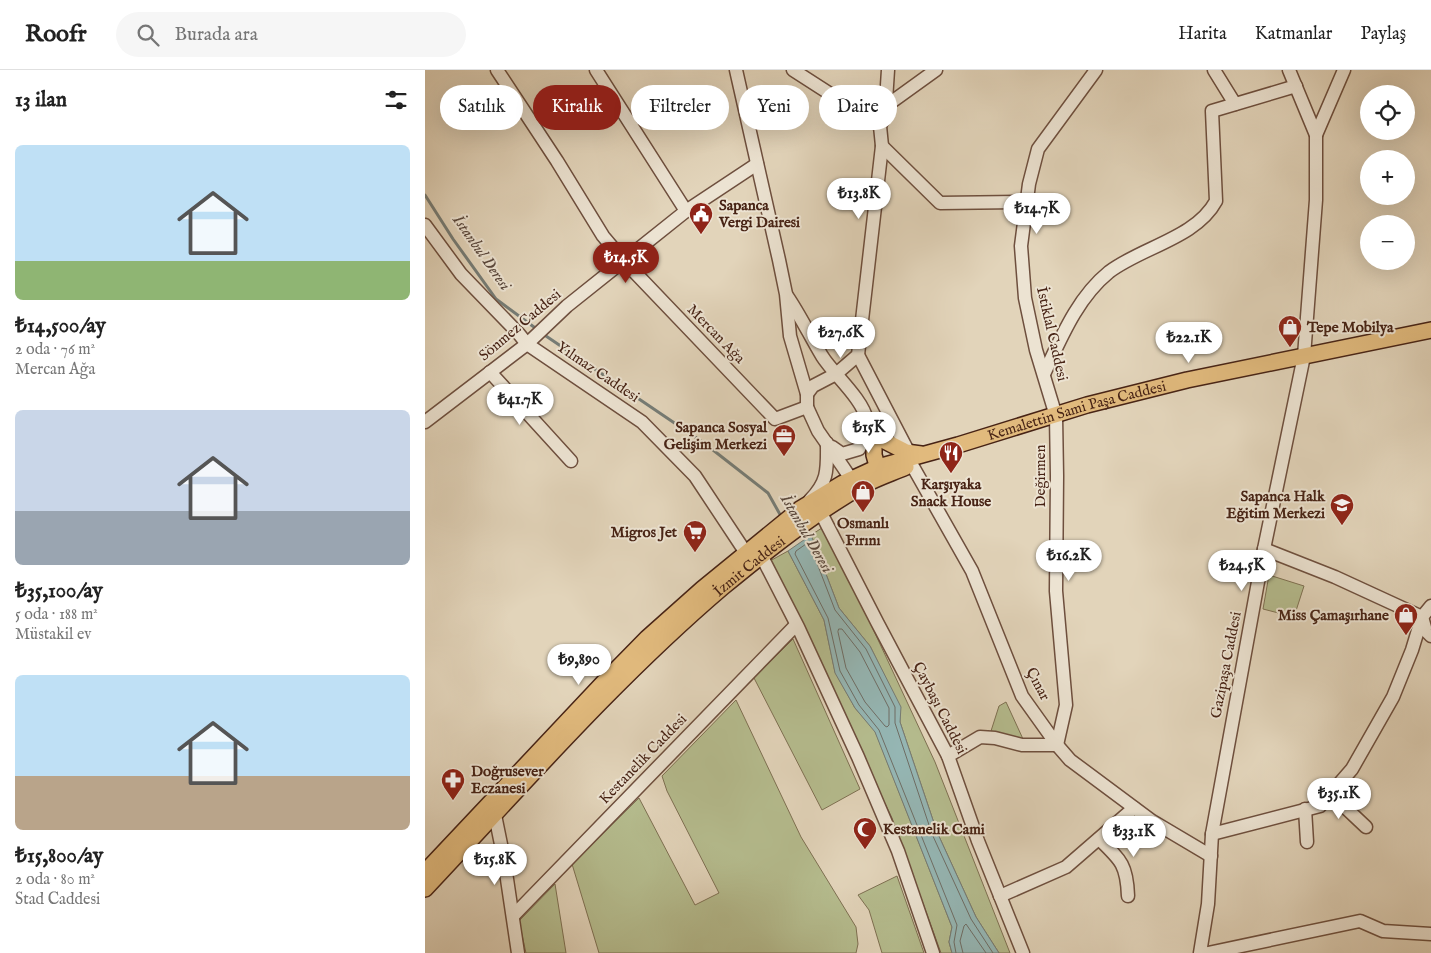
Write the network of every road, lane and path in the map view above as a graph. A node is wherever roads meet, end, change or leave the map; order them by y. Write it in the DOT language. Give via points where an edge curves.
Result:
graph roads {
  1 [pos="497,70"];
  2 [pos="596,70"];
  3 [pos="736,70"];
  4 [pos="793,70"];
  5 [pos="888,70"];
  6 [pos="936,70"];
  7 [pos="1096,70"];
  8 [pos="1214,70"];
  9 [pos="1289,70"];
  10 [pos="1343,70"];
  11 [pos="887,85"];
  12 [pos="1295,86"];
  13 [pos="819,87"];
  14 [pos="897,98"];
  15 [pos="1235,104"];
  16 [pos="880,130"];
  17 [pos="1315,135"];
  18 [pos="882,146"];
  19 [pos="757,164"];
  20 [pos="1027,202"];
  21 [pos="686,211"];
  22 [pos="425,225"];
  23 [pos="624,261"];
  24 [pos="786,294"];
  25 [pos="1431,330"];
  26 [pos="530,341"];
  27 [pos="858,355"];
  28 [pos="1304,356"];
  29 [pos="490,372"];
  30 [pos="836,374"];
  31 [pos="1043,374"];
  32 [pos="807,400"];
  33 [pos="1056,416"];
  34 [pos="425,422"];
  35 [pos="867,432"];
  36 [pos="827,443"];
  37 [pos="958,445"];
  38 [pos="925,454"];
  39 [pos="910,459"];
  40 [pos="571,461"];
  41 [pos="879,472"];
  42 [pos="858,482"];
  43 [pos="810,514"];
  44 [pos="770,541"];
  45 [pos="1264,549"];
  46 [pos="746,553"];
  47 [pos="761,555"];
  48 [pos="1431,606"];
  49 [pos="1422,616"];
  50 [pos="797,625"];
  51 [pos="1431,636"];
  52 [pos="1057,745"];
  53 [pos="948,756"];
  54 [pos="1331,794"];
  55 [pos="1134,808"];
  56 [pos="1305,809"];
  57 [pos="495,814"];
  58 [pos="1365,827"];
  59 [pos="1212,834"];
  60 [pos="1099,839"];
  61 [pos="1307,842"];
  62 [pos="1211,856"];
  63 [pos="425,872"];
  64 [pos="425,889"];
  65 [pos="1000,896"];
  66 [pos="1128,896"];
  67 [pos="513,916"];
  68 [pos="1431,934"];
  69 [pos="519,953"];
  70 [pos="933,953"];
  71 [pos="1023,953"];
  72 [pos="1200,953"];
  73 [pos="1208,953"];
  1 -- 23 [label="street, Mercan Ağa" via="603,236"];
  2 -- 21 [label="street"];
  3 -- 19 [label="street"];
  4 -- 13 [label="street"];
  5 -- 11 [label="street"];
  6 -- 14 [label="street"];
  7 -- 20 [label="street, İstiklal Caddesi" via="1038,149"];
  8 -- 15 [label="street"];
  9 -- 12 [label="street"];
  10 -- 17 [label="street"];
  12 -- 15 [label="street"];
  12 -- 17 [label="street"];
  15 -- 31 [label="street" via="1212,111 1216,201 1210,211 1191,228 1129,259 1096,284 1071,318"];
  16 -- 18 [label="street"];
  17 -- 28 [label="street, Gazipaşa Caddesi" via="1316,200"];
  18 -- 20 [label="street" via="940,203"];
  18 -- 27 [label="street"];
  19 -- 21 [label="street, Sönmez Caddesi"];
  19 -- 24 [label="street"];
  20 -- 31 [label="street, İstiklal Caddesi" via="1021,246 1025,298"];
  21 -- 23 [label="street, Sönmez Caddesi"];
  22 -- 26 [label="street, Yılmaz Caddesi" via="461,274 519,334"];
  23 -- 26 [label="street, Sönmez Caddesi" via="567,306"];
  23 -- 32 [label="street, Mercan Ağa" via="775,419"];
  24 -- 30 [label="street"];
  24 -- 32 [label="street" via="790,336"];
  25 -- 28 [label="main road, Kemalettin Sami Paşa Caddesi"];
  26 -- 29 [label="street, Sönmez Caddesi"];
  26 -- 46 [label="street, Yılmaz Caddesi" via="642,422 695,476"];
  27 -- 30 [label="street"];
  27 -- 39 [label="street, Çınar"];
  28 -- 33 [label="main road, Kemalettin Sami Paşa Caddesi" via="1187,380"];
  28 -- 45 [label="street, Gazipaşa Caddesi"];
  29 -- 34 [label="street, Sönmez Caddesi"];
  29 -- 40 [label="street"];
  30 -- 32 [label="street" via="813,386"];
  30 -- 35 [label="street" via="867,419"];
  31 -- 33 [label="street, İstiklal Caddesi"];
  32 -- 36 [label="street" via="818,431"];
  33 -- 37 [label="main road, Kemalettin Sami Paşa Caddesi"];
  33 -- 52 [label="street, Değirmen" via="1056,591 1066,705"];
  35 -- 36 [label="street" via="859,449 842,454"];
  35 -- 39 [label="main road"];
  35 -- 41 [label="main road" via="874,444"];
  36 -- 42 [label="street"];
  36 -- 43 [label="street" via="827,473"];
  37 -- 38 [label="main road, İzmit Caddesi"];
  37 -- 39 [label="main road, İzmit Caddesi"];
  38 -- 39 [label="main road"];
  38 -- 41 [label="main road, İzmit Caddesi"];
  39 -- 41 [label="main road, İzmit Caddesi"];
  39 -- 52 [label="street, Çınar" via="972,572 1023,696"];
  41 -- 42 [label="main road, İzmit Caddesi"];
  42 -- 43 [label="main road, İzmit Caddesi"];
  42 -- 43 [label="main road, İzmit Caddesi"];
  43 -- 44 [label="main road, İzmit Caddesi"];
  43 -- 53 [label="street, Çaybaşı Caddesi" via="877,622"];
  44 -- 46 [label="main road, İzmit Caddesi"];
  44 -- 47 [label="main road, İzmit Caddesi"];
  45 -- 49 [label="street"];
  45 -- 59 [label="street, Gazipaşa Caddesi"];
  46 -- 63 [label="main road, İzmit Caddesi" via="647,638"];
  47 -- 50 [label="street"];
  47 -- 57 [label="main road, İzmit Caddesi" via="655,647"];
  48 -- 49 [label="street"];
  49 -- 51 [label="street"];
  49 -- 54 [label="street" via="1393,697 1352,769"];
  50 -- 67 [label="street, Kestanelik Caddesi"];
  50 -- 70 [label="street" via="899,851"];
  52 -- 53 [label="street" via="1022,744 980,737"];
  52 -- 55 [label="street, Çınar" via="1070,760"];
  53 -- 65 [label="street, Çaybaşı Caddesi"];
  54 -- 56 [label="street" via="1320,806"];
  54 -- 58 [label="street"];
  55 -- 60 [label="street"];
  55 -- 62 [label="street, Çınar"];
  56 -- 59 [label="street"];
  56 -- 61 [label="street"];
  57 -- 64 [label="main road, İzmit Caddesi"];
  57 -- 67 [label="street"];
  59 -- 62 [label="street, Gazipaşa Caddesi"];
  60 -- 65 [label="street" via="1066,867"];
  60 -- 66 [label="street" via="1121,860 1127,877"];
  62 -- 72 [label="street, Gazipaşa Caddesi"];
  65 -- 71 [label="street, Çaybaşı Caddesi"];
  67 -- 69 [label="street"];
  68 -- 73 [label="street" via="1383,930 1360,922"];
}
